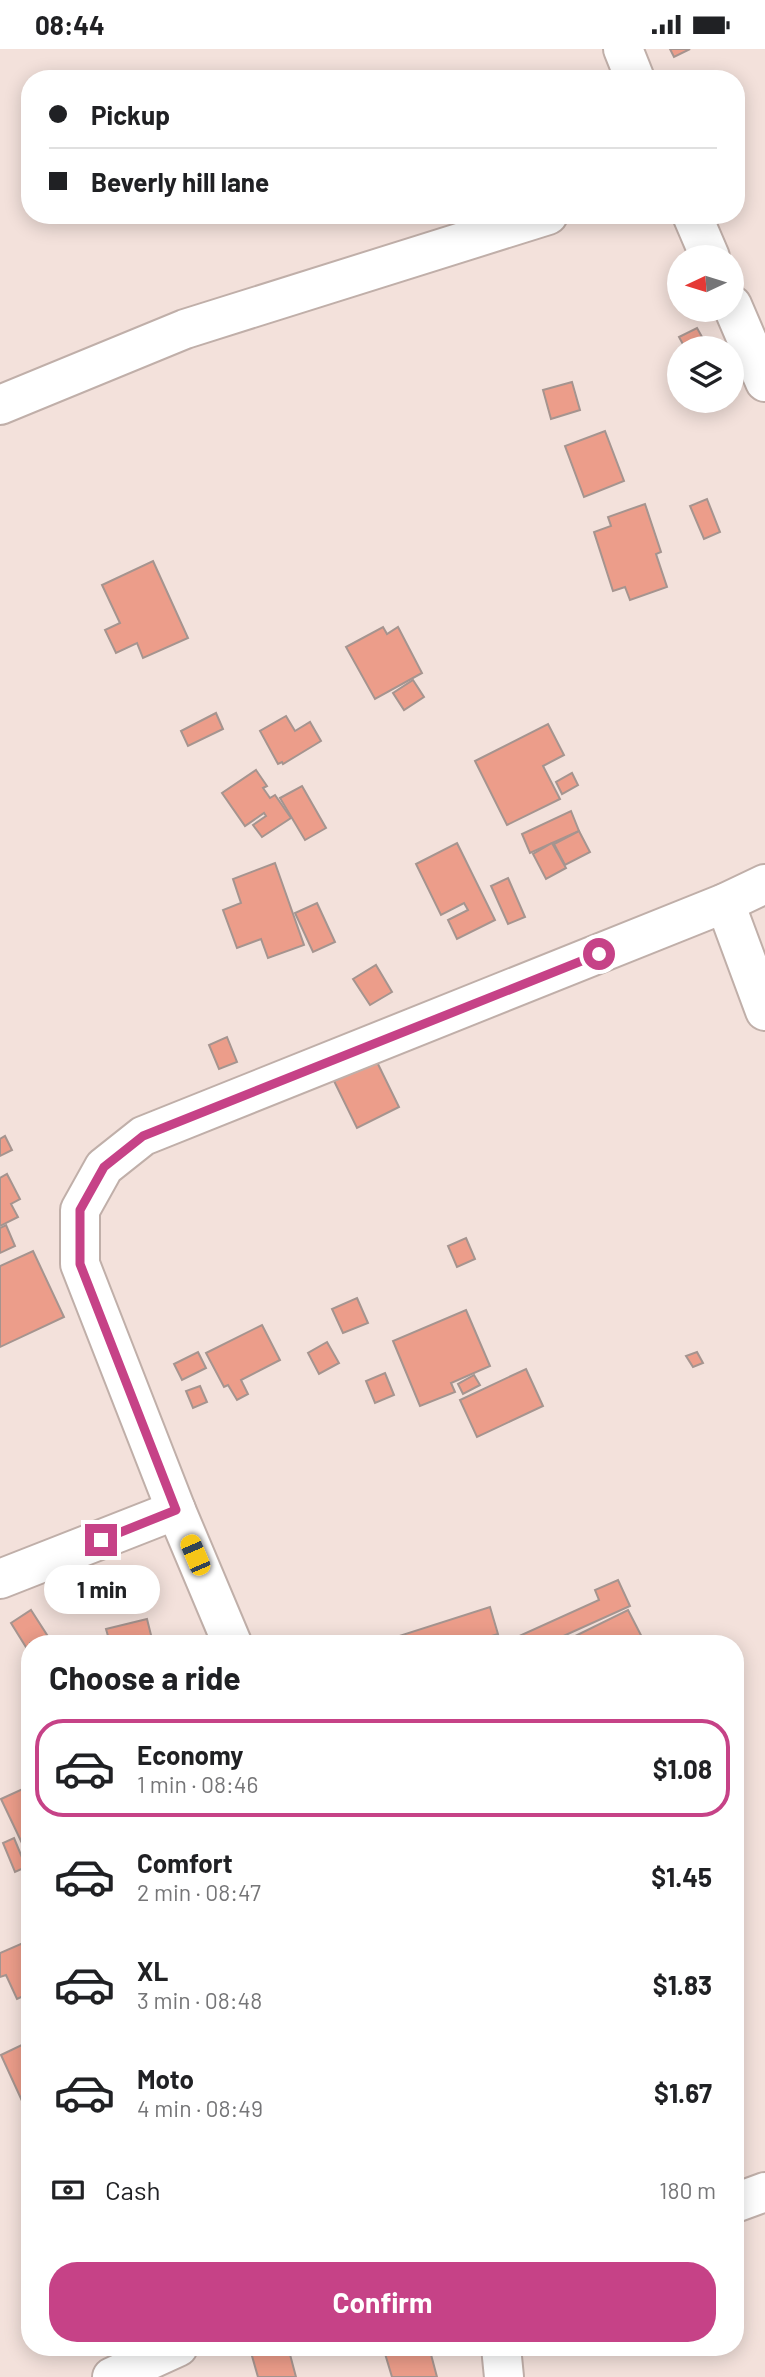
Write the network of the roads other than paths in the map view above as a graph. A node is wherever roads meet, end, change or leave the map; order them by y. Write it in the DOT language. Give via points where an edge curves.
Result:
graph roads {
  1 [pos="624,49"];
  2 [pos="632,70"];
  3 [pos="519,224"];
  4 [pos="696,224"];
  5 [pos="705,245"];
  6 [pos="739,322"];
  7 [pos="765,382"];
  8 [pos="0,405"];
  9 [pos="765,884"];
  10 [pos="725,903"];
  11 [pos="765,1011"];
  12 [pos="176,1510"];
  13 [pos="0,1579"];
  14 [pos="229,1635"];
  15 [pos="765,2192"];
  16 [pos="744,2200"];
  17 [pos="158,2356"];
  18 [pos="502,2356"];
  19 [pos="112,2377"];
  20 [pos="504,2377"];
  1 -- 2 [label="street"];
  3 -- 8 [label="street" via="185,328"];
  4 -- 5 [label="street"];
  6 -- 7 [label="street"];
  9 -- 10 [label="street"];
  10 -- 11 [label="street"];
  10 -- 12 [label="street" via="143,1136 104,1167 80,1210 80,1264"];
  12 -- 13 [label="street"];
  12 -- 14 [label="street"];
  15 -- 16 [label="street"];
  17 -- 19 [label="street"];
  18 -- 20 [label="street"];
}
